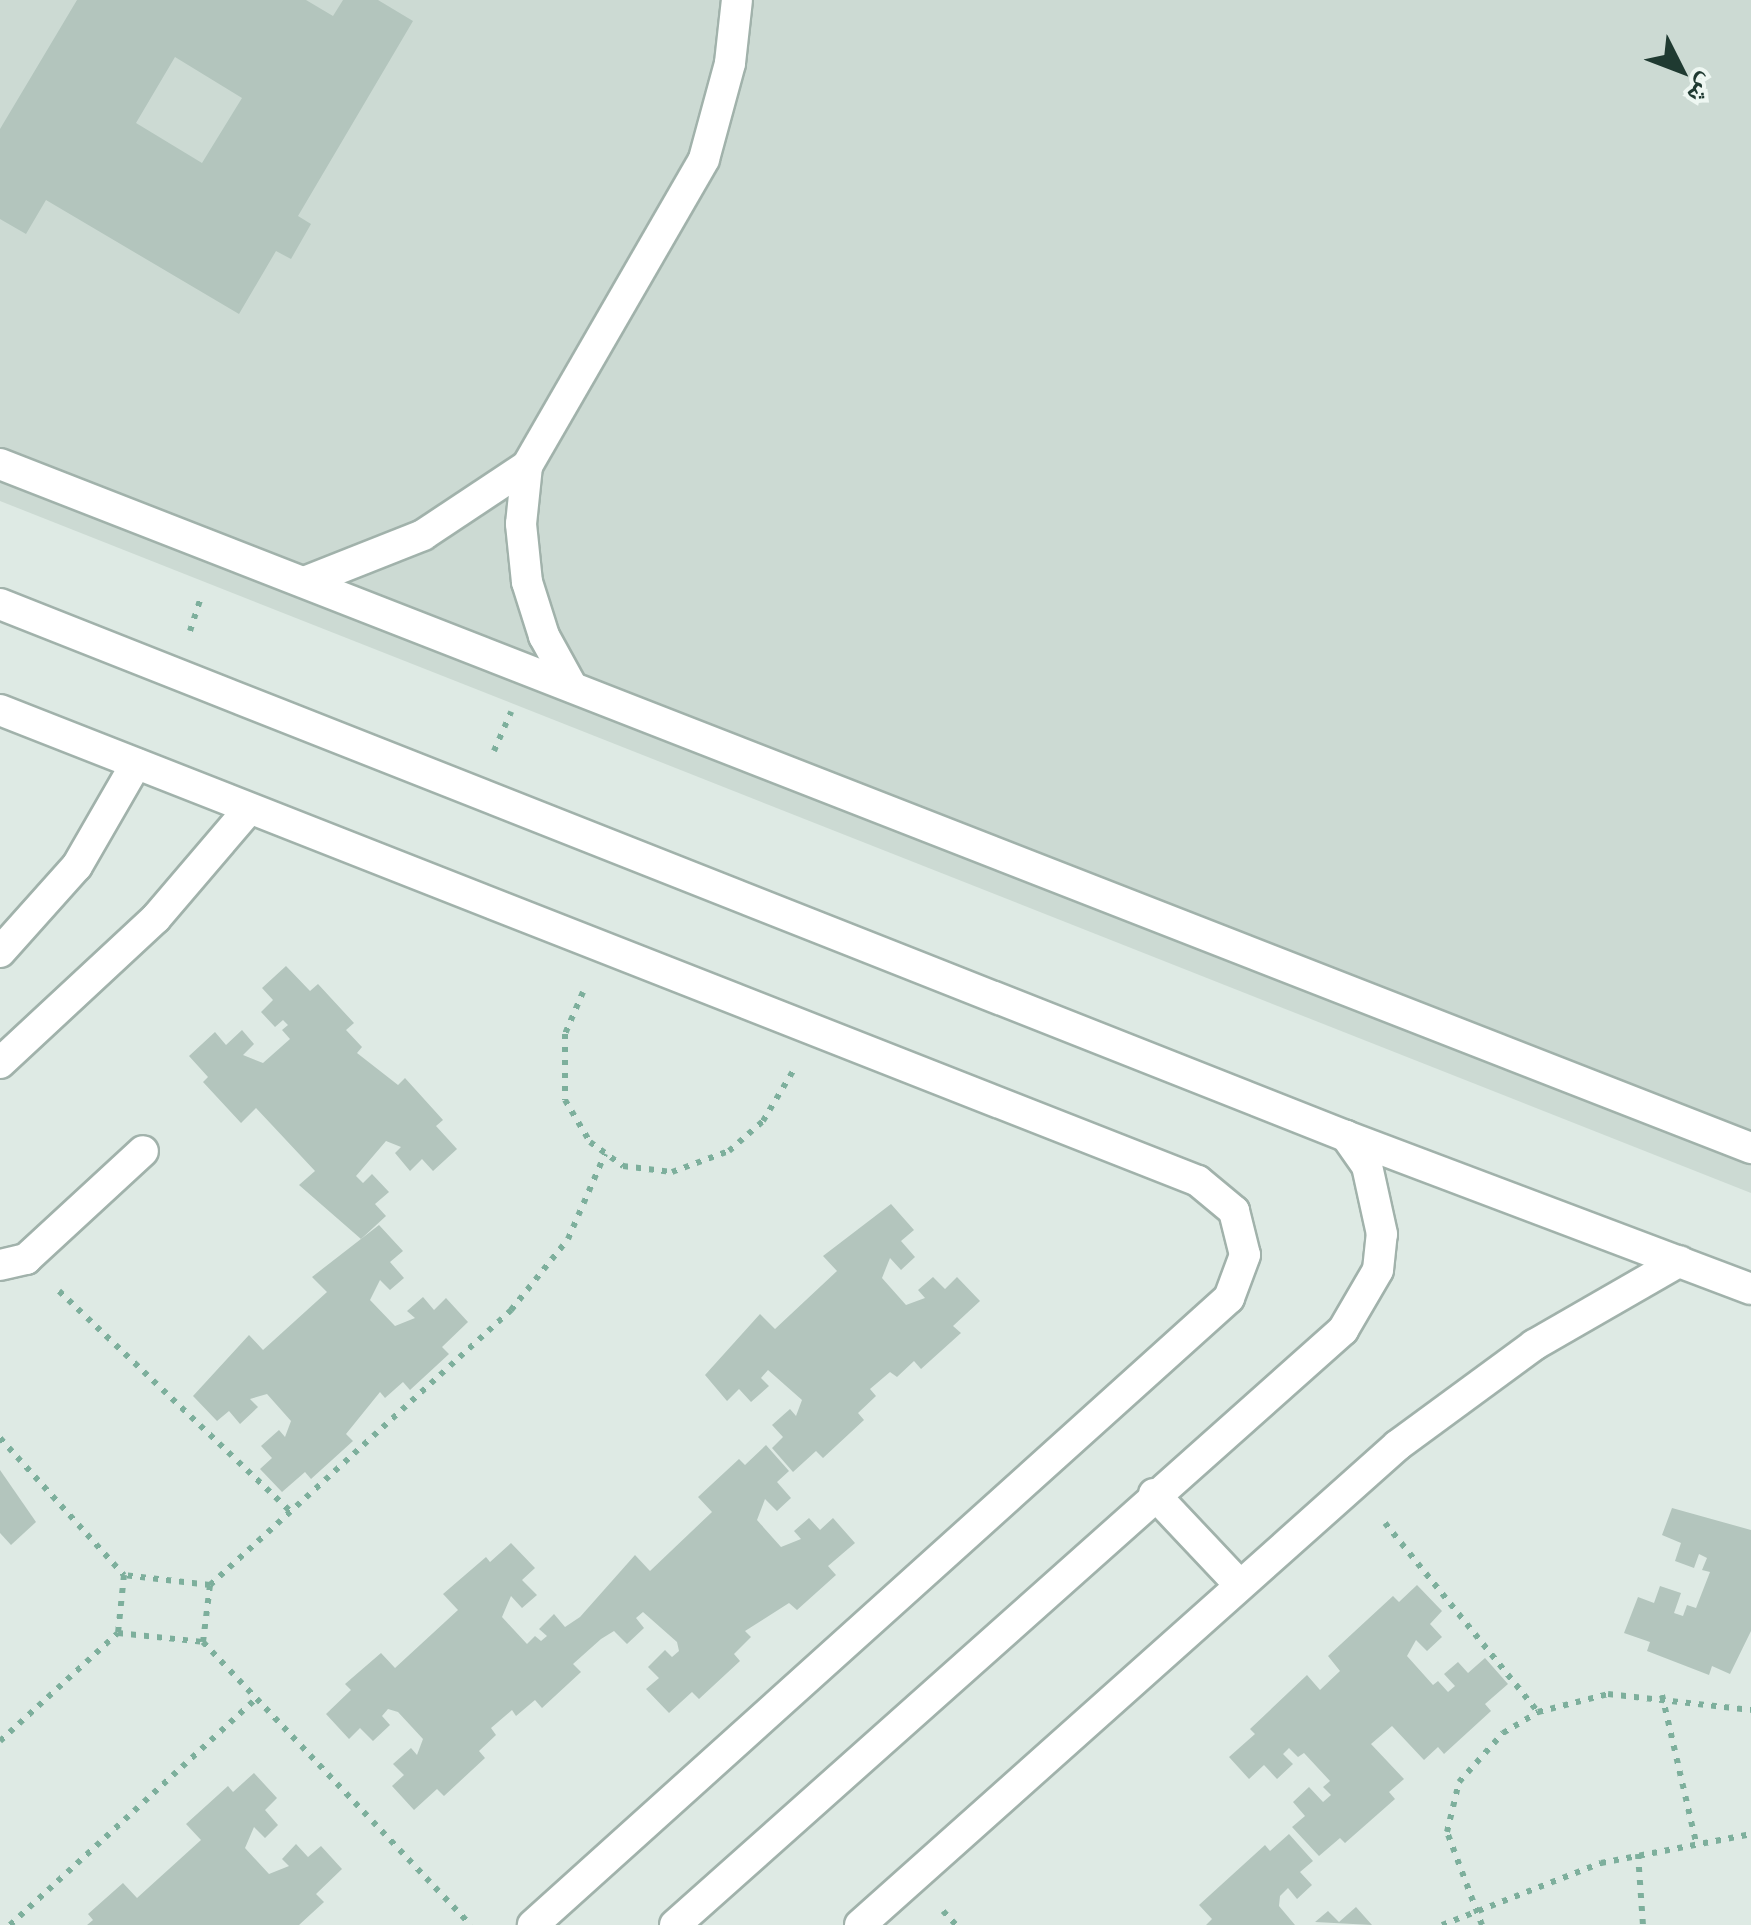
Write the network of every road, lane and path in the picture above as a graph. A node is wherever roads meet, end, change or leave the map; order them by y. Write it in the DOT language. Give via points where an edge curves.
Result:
graph roads {
  1 [pos="737,0"];
  2 [pos="0,464"];
  3 [pos="527,466"];
  4 [pos="219,547"];
  5 [pos="307,580"];
  6 [pos="0,604"];
  7 [pos="528,670"];
  8 [pos="175,673"];
  9 [pos="572,687"];
  10 [pos="0,710"];
  11 [pos="136,764"];
  12 [pos="476,795"];
  13 [pos="250,810"];
  14 [pos="601,947"];
  15 [pos="0,952"];
  16 [pos="818,1031"];
  17 [pos="0,1063"];
  18 [pos="1346,1136"];
  19 [pos="1751,1148"];
  20 [pos="143,1152"];
  21 [pos="605,1154"];
  22 [pos="1680,1261"];
  23 [pos="13,1262"];
  24 [pos="1751,1289"];
  25 [pos="0,1438"];
  26 [pos="1353,1484"];
  27 [pos="1154,1494"];
  28 [pos="290,1511"];
  29 [pos="124,1575"];
  30 [pos="1238,1583"];
  31 [pos="210,1585"];
  32 [pos="118,1632"];
  33 [pos="204,1642"];
  34 [pos="1662,1695"];
  35 [pos="257,1698"];
  36 [pos="1751,1710"];
  37 [pos="1538,1712"];
  38 [pos="0,1741"];
  39 [pos="1751,1834"];
  40 [pos="1696,1842"];
  41 [pos="1638,1854"];
  42 [pos="1474,1908"];
  43 [pos="10,1925"];
  44 [pos="471,1925"];
  45 [pos="533,1925"];
  46 [pos="675,1925"];
  47 [pos="860,1925"];
  48 [pos="1442,1925"];
  49 [pos="1482,1925"];
  50 [pos="1643,1925"];
  1 -- 3 [label="street" via="730,63 704,159"];
  2 -- 4 [label="street"];
  3 -- 5 [label="street" via="424,536"];
  3 -- 9 [label="street" via="521,524 527,582 544,636"];
  4 -- 5 [label="street"];
  4 -- 8 [label="path"];
  5 -- 7 [label="street"];
  6 -- 8 [label="street"];
  7 -- 9 [label="street"];
  7 -- 12 [label="path"];
  8 -- 12 [label="street"];
  9 -- 19 [label="street"];
  10 -- 11 [label="street"];
  11 -- 13 [label="street"];
  11 -- 15 [label="street" via="77,866"];
  12 -- 18 [label="street"];
  13 -- 14 [label="street"];
  13 -- 17 [label="street" via="156,918"];
  14 -- 16 [label="street"];
  14 -- 21 [label="path" via="565,1034 561,1066 576,1126"];
  16 -- 21 [label="path" via="763,1120 728,1150 672,1172 634,1169"];
  16 -- 45 [label="street" via="1198,1181 1234,1210 1245,1255 1240,1278 1212,1315"];
  18 -- 22 [label="street"];
  18 -- 27 [label="street" via="1367,1166 1380,1216 1378,1270 1364,1302 1343,1330"];
  20 -- 23 [label="street"];
  21 -- 28 [label="path" via="568,1238 542,1276"];
  22 -- 24 [label="street"];
  22 -- 26 [label="street" via="1534,1345"];
  23 -- 28 [label="path"];
  25 -- 29 [label="path"];
  26 -- 30 [label="street"];
  26 -- 37 [label="path"];
  27 -- 30 [label="street"];
  27 -- 46 [label="street"];
  28 -- 31 [label="path"];
  29 -- 31 [label="path"];
  29 -- 32 [label="path"];
  30 -- 47 [label="street"];
  31 -- 33 [label="path"];
  32 -- 33 [label="path"];
  32 -- 38 [label="path"];
  33 -- 35 [label="path"];
  34 -- 36 [label="path"];
  34 -- 37 [label="path" via="1608,1694"];
  34 -- 40 [label="path"];
  35 -- 43 [label="path"];
  35 -- 44 [label="path"];
  37 -- 42 [label="path" via="1473,1760 1450,1806 1446,1832"];
  39 -- 40 [label="path"];
  40 -- 41 [label="path"];
  41 -- 42 [label="path"];
  41 -- 50 [label="path"];
  42 -- 48 [label="path"];
  42 -- 49 [label="path"];
}
